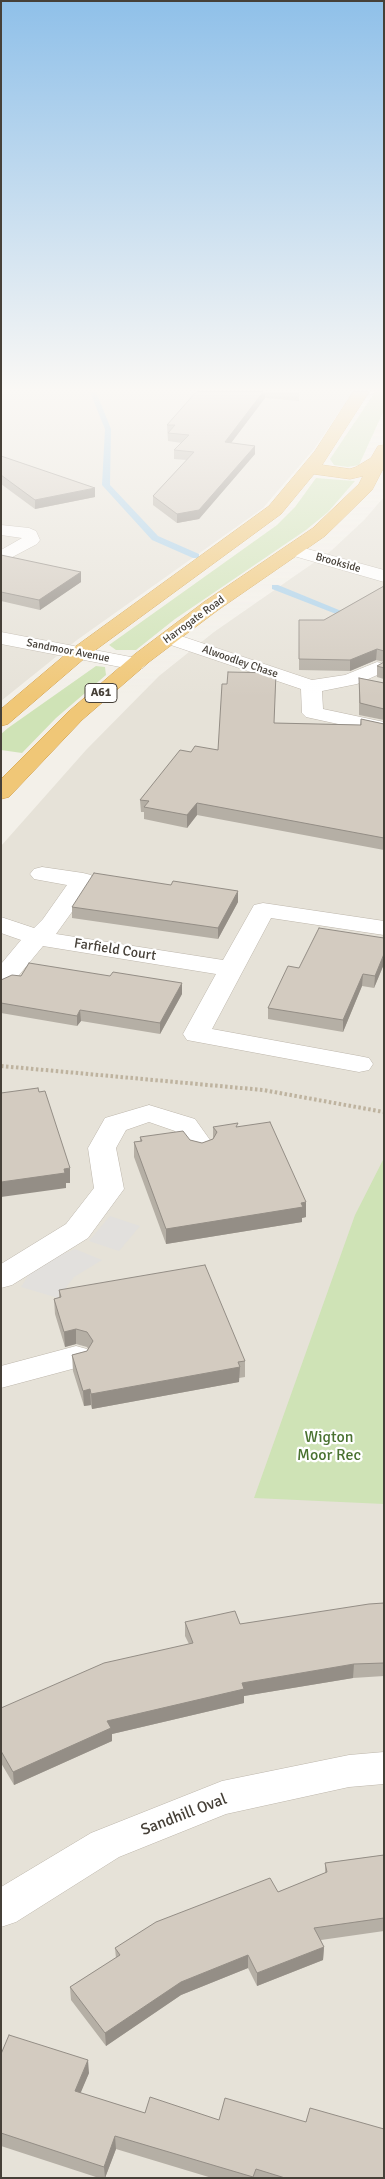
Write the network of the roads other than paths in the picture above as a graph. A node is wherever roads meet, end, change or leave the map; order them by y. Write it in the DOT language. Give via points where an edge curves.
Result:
graph roads {
  1 [pos="288,494"];
  2 [pos="358,494"];
  3 [pos="1,530"];
  4 [pos="293,550"];
  5 [pos="1,558"];
  6 [pos="384,576"];
  7 [pos="1,638"];
  8 [pos="169,638"];
  9 [pos="79,653"];
  10 [pos="136,664"];
  11 [pos="378,668"];
  12 [pos="350,680"];
  13 [pos="384,688"];
  14 [pos="312,694"];
  15 [pos="1,720"];
  16 [pos="384,728"];
  17 [pos="1,792"];
  18 [pos="42,874"];
  19 [pos="1,924"];
  20 [pos="384,928"];
  21 [pos="37,938"];
  22 [pos="231,969"];
  23 [pos="1,981"];
  24 [pos="359,1064"];
  25 [pos="201,1147"];
  26 [pos="1,1278"];
  27 [pos="76,1357"];
  28 [pos="1,1377"];
  29 [pos="384,1768"];
  30 [pos="1,1909"];
  1 -- 9 [label="highway" via="275,510"];
  2 -- 4 [label="highway, Harrogate Road / A61" via="319,532"];
  3 -- 5 [label="street" via="23,532 30,535 31,540"];
  4 -- 6 [label="street, Brookside"];
  4 -- 8 [label="highway, Harrogate Road / A61"];
  7 -- 9 [label="street, Sandmoor Avenue"];
  8 -- 10 [label="highway, Harrogate Road / A61"];
  8 -- 14 [label="street, Alwoodley Chase"];
  9 -- 10 [label="street, Sandmoor Avenue"];
  9 -- 15 [label="highway"];
  10 -- 17 [label="highway, Harrogate Road / A61" via="75,716"];
  11 -- 12 [label="street"];
  12 -- 13 [label="street"];
  12 -- 14 [label="street, Alwoodley Chase"];
  14 -- 16 [label="street" via="313,713"];
  18 -- 21 [label="street" via="83,880 52,924"];
  19 -- 21 [label="street, Farfield Court"];
  20 -- 22 [label="street" via="264,910"];
  21 -- 22 [label="street, Farfield Court"];
  21 -- 23 [label="street"];
  22 -- 24 [label="street" via="196,1034"];
  25 -- 26 [label="street" via="185,1125 149,1112 115,1124 102,1148 109,1189 92,1225 76,1231 39,1260"];
  27 -- 28 [label="street"];
  29 -- 30 [label="street, Sandhill Oval" via="349,1771 222,1798 105,1845"];
}
